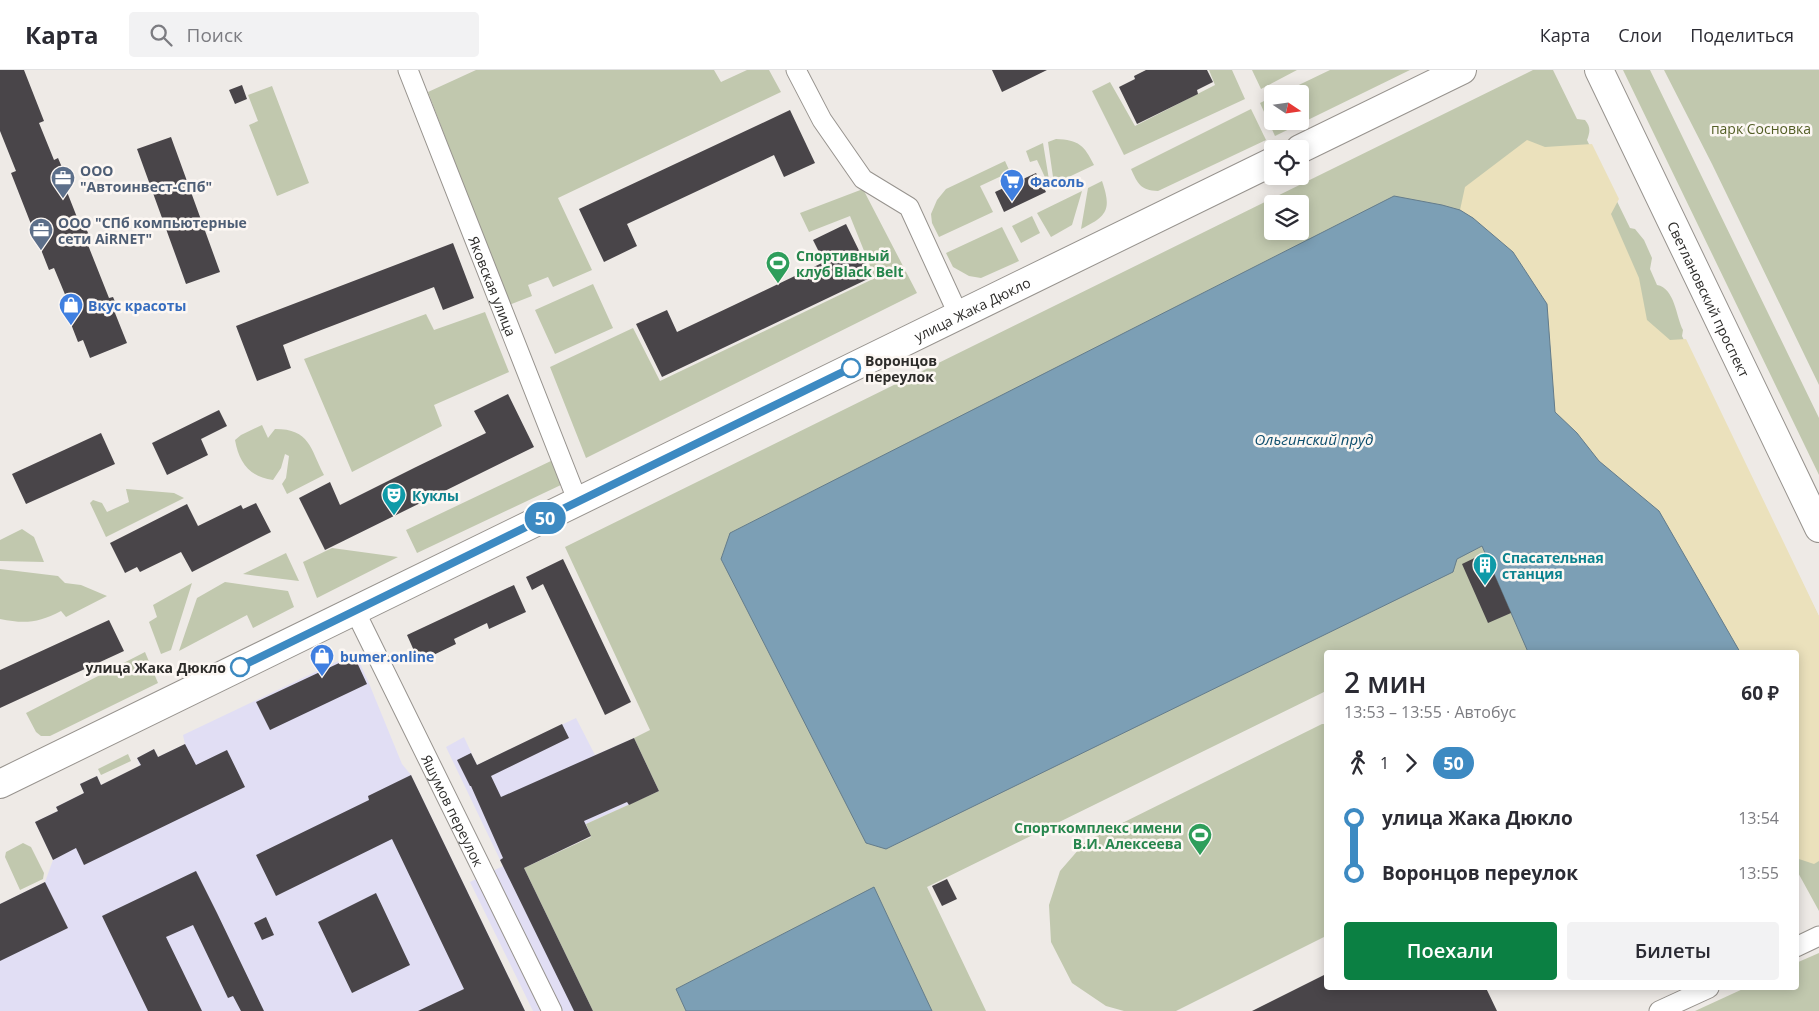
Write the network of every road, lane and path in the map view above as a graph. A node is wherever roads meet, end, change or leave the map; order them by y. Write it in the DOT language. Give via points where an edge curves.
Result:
graph roads {
  1 [pos="408,70"];
  2 [pos="796,70"];
  3 [pos="1462,70"];
  4 [pos="1599,70"];
  5 [pos="1618,70"];
  6 [pos="1309,145"];
  7 [pos="1264,166"];
  8 [pos="959,316"];
  9 [pos="1819,488"];
  10 [pos="578,502"];
  11 [pos="1819,528"];
  12 [pos="355,611"];
  13 [pos="0,784"];
  14 [pos="1819,936"];
  15 [pos="1799,946"];
  16 [pos="1705,990"];
  17 [pos="552,1011"];
  18 [pos="1659,1011"];
  1 -- 10 [label="street, Яковская улица"];
  2 -- 8 [label="street" via="822,120 863,179 909,207"];
  3 -- 6 [label="street"];
  4 -- 11 [label="street, Светлановский проспект"];
  5 -- 9 [label="street, Светлановский проспект"];
  7 -- 8 [label="street, улица Жака Дюкло"];
  8 -- 10 [label="street, улица Жака Дюкло"];
  10 -- 12 [label="street, улица Жака Дюкло"];
  12 -- 13 [label="street, улица Жака Дюкло"];
  12 -- 17 [label="street, Яшумов переулок"];
  14 -- 15 [label="street"];
  16 -- 18 [label="street"];
}
